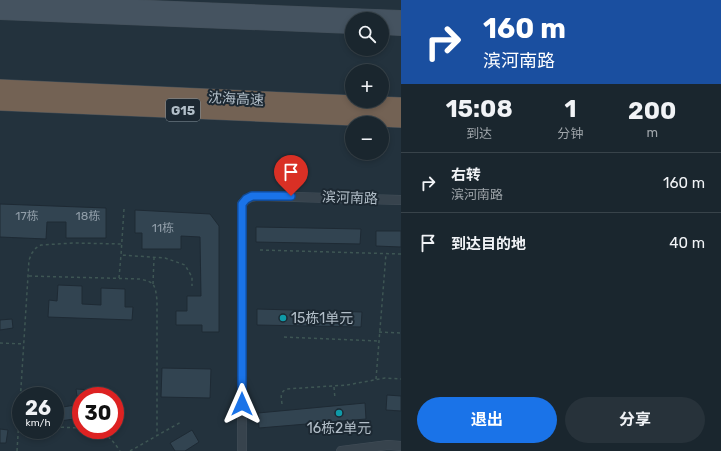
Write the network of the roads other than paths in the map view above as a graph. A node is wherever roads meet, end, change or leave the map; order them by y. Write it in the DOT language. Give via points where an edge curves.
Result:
graph roads {
  1 [pos="0,1"];
  2 [pos="0,13"];
  3 [pos="401,17"];
  4 [pos="345,27"];
  5 [pos="389,28"];
  6 [pos="401,29"];
  7 [pos="0,88"];
  8 [pos="0,102"];
  9 [pos="401,106"];
  10 [pos="366,111"];
  11 [pos="401,119"];
  12 [pos="401,200"];
  13 [pos="401,446"];
  14 [pos="242,451"];
  15 [pos="341,451"];
  1 -- 3 [label="street"];
  2 -- 4 [label="street"];
  5 -- 6 [label="street"];
  7 -- 10 [label="highway, 沈海高速 / G15"];
  8 -- 10 [label="highway, 沈海高速 / G15"];
  9 -- 10 [label="highway, 沈海高速 / G15"];
  10 -- 11 [label="highway, 沈海高速 / G15"];
  12 -- 14 [label="street, 滨河南路" via="252,196 242,204"];
  13 -- 15 [label="street" via="388,445"];
}
